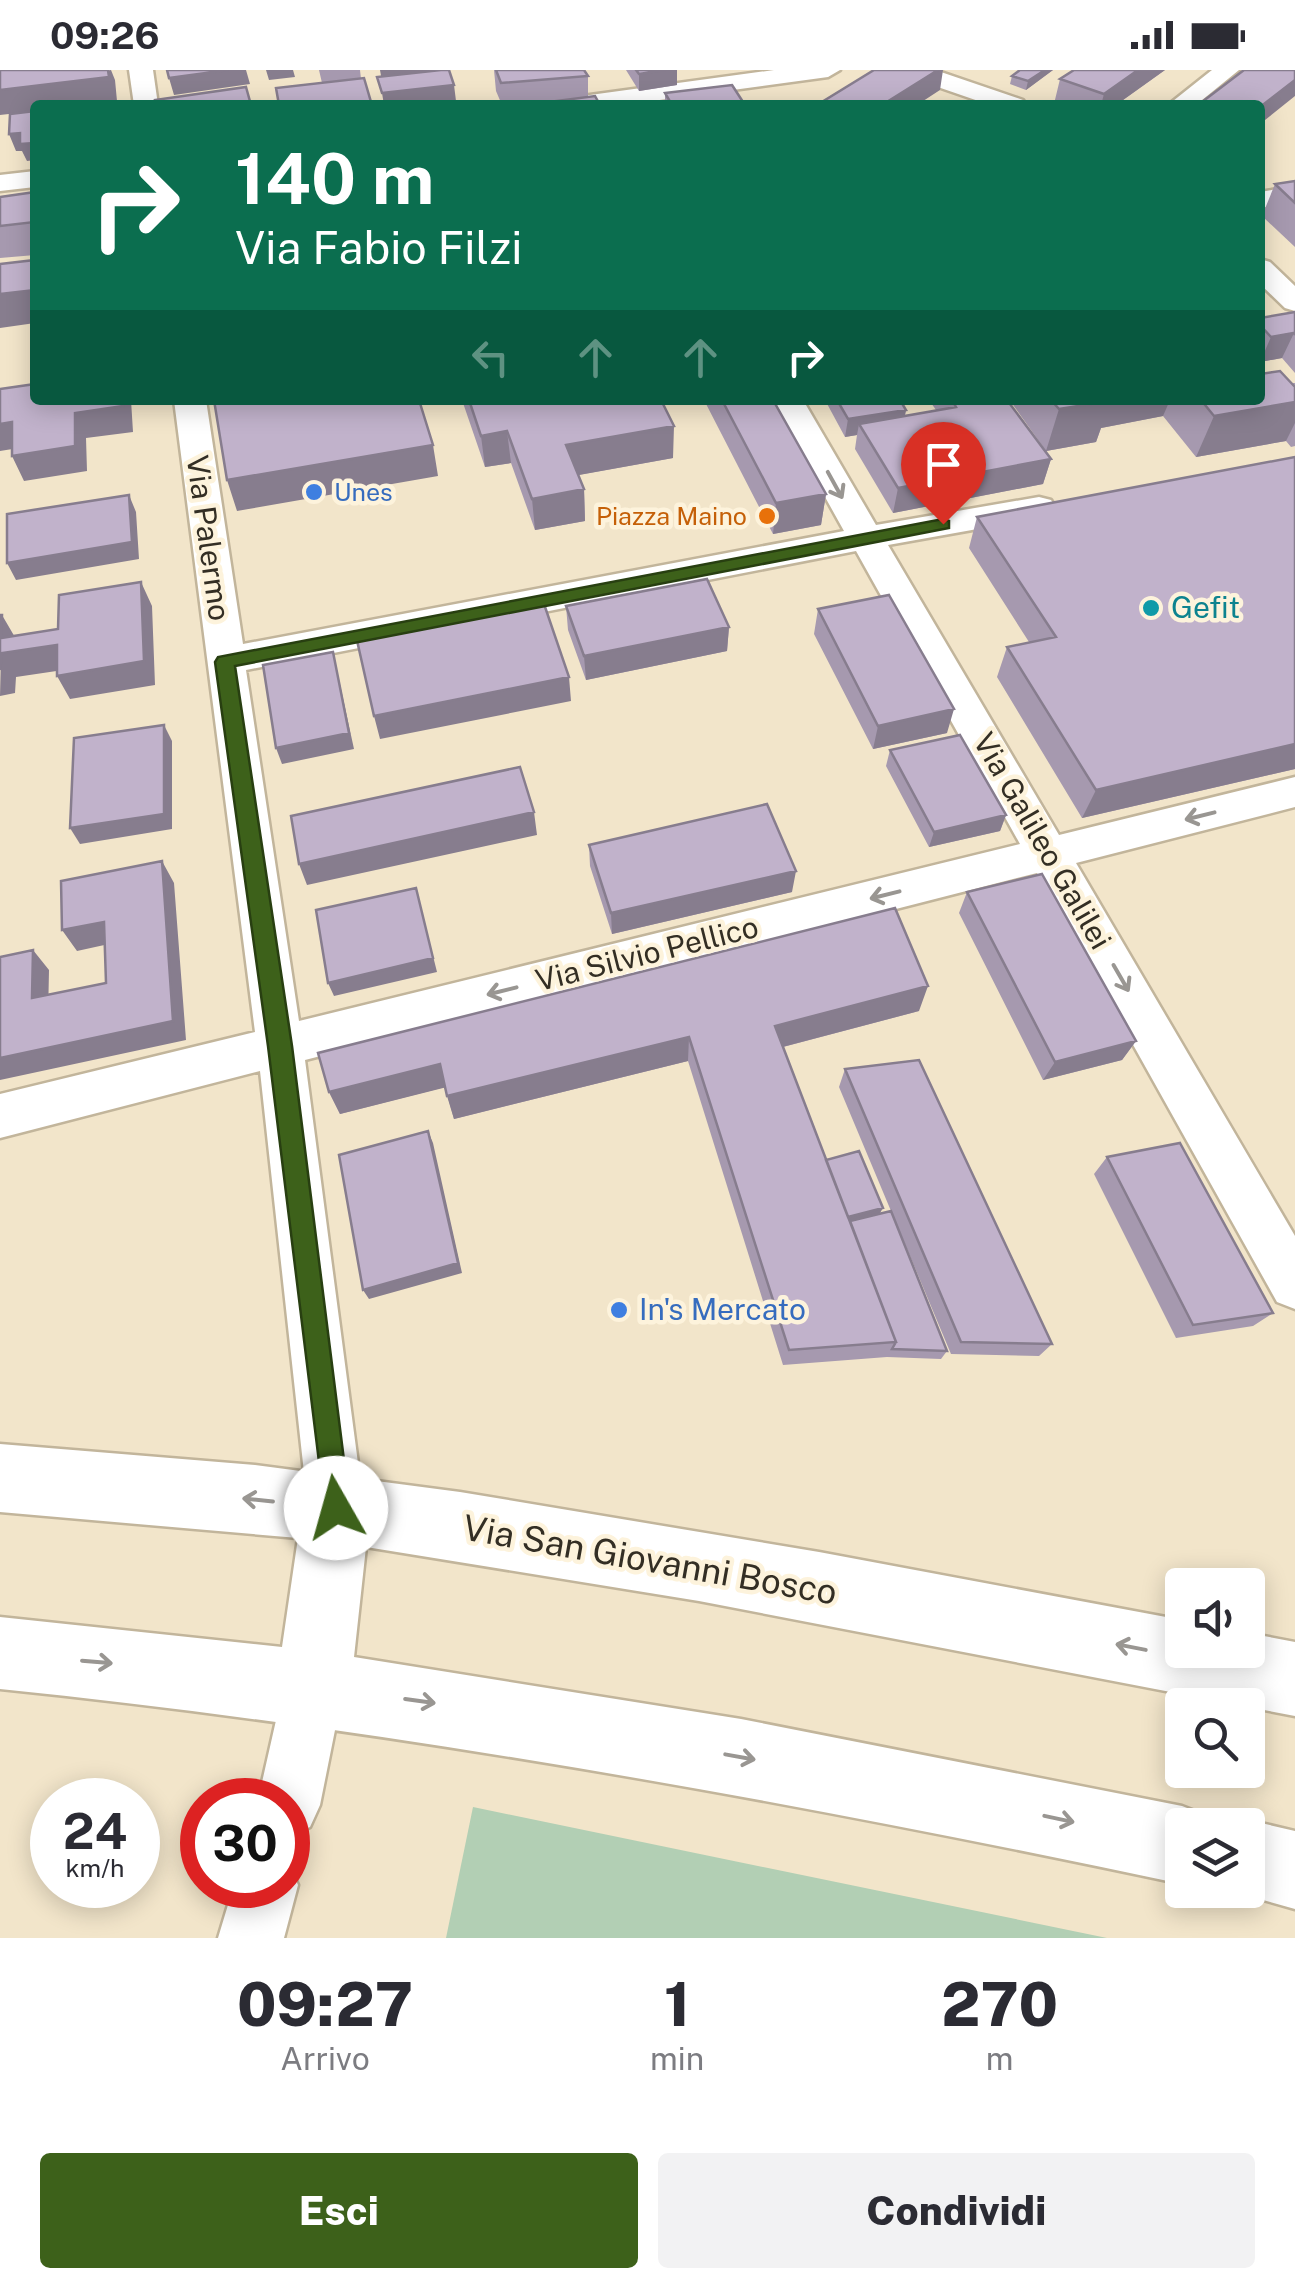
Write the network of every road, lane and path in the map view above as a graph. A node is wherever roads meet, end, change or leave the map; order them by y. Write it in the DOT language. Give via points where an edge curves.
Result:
graph roads {
  1 [pos="141,70"];
  2 [pos="597,70"];
  3 [pos="828,70"];
  4 [pos="911,70"];
  5 [pos="1227,70"];
  6 [pos="145,100"];
  7 [pos="614,100"];
  8 [pos="628,100"];
  9 [pos="999,100"];
  10 [pos="1187,100"];
  11 [pos="30,179"];
  12 [pos="0,183"];
  13 [pos="1295,194"];
  14 [pos="1265,199"];
  15 [pos="1265,273"];
  16 [pos="1295,302"];
  17 [pos="191,405"];
  18 [pos="791,405"];
  19 [pos="1080,501"];
  20 [pos="865,538"];
  21 [pos="225,662"];
  22 [pos="1295,792"];
  23 [pos="1050,853"];
  24 [pos="280,1046"];
  25 [pos="0,1116"];
  26 [pos="1295,1284"];
  27 [pos="0,1478"];
  28 [pos="336,1508"];
  29 [pos="0,1653"];
  30 [pos="1295,1679"];
  31 [pos="314,1686"];
  32 [pos="294,1778"];
  33 [pos="1165,1842"];
  34 [pos="1265,1863"];
  35 [pos="1295,1870"];
  36 [pos="259,1908"];
  37 [pos="250,1938"];
  1 -- 6 [label="street"];
  2 -- 7 [label="street"];
  3 -- 8 [label="street"];
  4 -- 9 [label="street"];
  5 -- 10 [label="street"];
  11 -- 12 [label="street"];
  13 -- 14 [label="street"];
  15 -- 16 [label="street"];
  17 -- 21 [label="street, Via Palermo"];
  18 -- 20 [label="street, Via Galileo Galilei, one-way"];
  19 -- 20 [label="street"];
  20 -- 21 [label="street"];
  20 -- 23 [label="street, Via Galileo Galilei"];
  21 -- 24 [label="street, Via Palermo"];
  22 -- 23 [label="street, Via Silvio Pellico, one-way"];
  23 -- 24 [label="street, Via Silvio Pellico, one-way"];
  23 -- 26 [label="street, Via Galileo Galilei, one-way"];
  24 -- 25 [label="street, Via Silvio Pellico"];
  24 -- 28 [label="street, Via Palermo"];
  28 -- 27 [label="main road, Via San Giovanni Bosco, one-way"];
  30 -- 28 [label="main road, Via San Giovanni Bosco, one-way"];
  28 -- 31 [label="main road"];
  29 -- 31 [label="main road, one-way"];
  31 -- 32 [label="street"];
  31 -- 33 [label="main road, one-way" via="943,1794"];
  34 -- 35 [label="main road"];
  36 -- 37 [label="street"];
}
